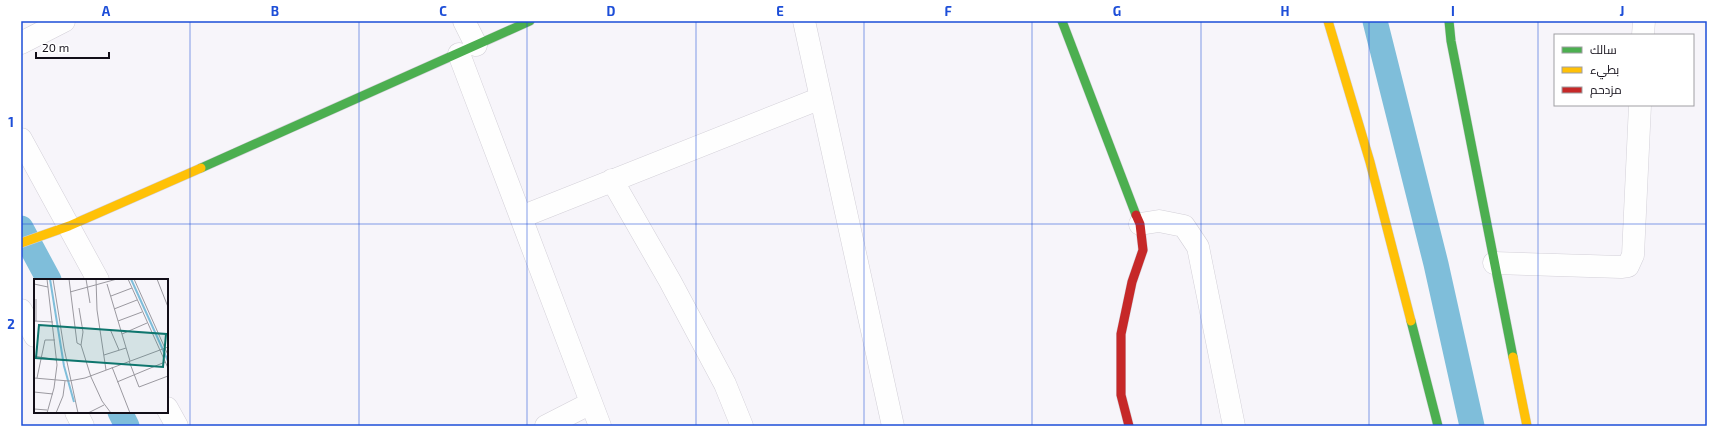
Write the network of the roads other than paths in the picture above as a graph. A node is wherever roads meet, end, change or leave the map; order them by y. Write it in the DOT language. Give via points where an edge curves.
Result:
graph roads {
  1 [pos="64,21"];
  2 [pos="464,21"];
  3 [pos="530,21"];
  4 [pos="804,21"];
  5 [pos="1062,21"];
  6 [pos="1328,21"];
  7 [pos="1449,21"];
  8 [pos="1644,21"];
  9 [pos="1643,34"];
  10 [pos="21,43"];
  11 [pos="467,50"];
  12 [pos="821,98"];
  13 [pos="1640,106"];
  14 [pos="21,140"];
  15 [pos="612,180"];
  16 [pos="521,217"];
  17 [pos="1140,224"];
  18 [pos="69,226"];
  19 [pos="21,242"];
  20 [pos="1494,263"];
  21 [pos="97,279"];
  22 [pos="21,310"];
  23 [pos="34,334"];
  24 [pos="591,402"];
  25 [pos="168,410"];
  26 [pos="76,413"];
  27 [pos="83,426"];
  28 [pos="177,426"];
  29 [pos="546,426"];
  30 [pos="600,426"];
  31 [pos="742,426"];
  32 [pos="893,426"];
  33 [pos="1129,426"];
  34 [pos="1234,426"];
  35 [pos="1438,426"];
  36 [pos="1527,426"];
  1 -- 10 [label="street"];
  2 -- 11 [label="street"];
  3 -- 11 [label="street"];
  4 -- 12 [label="street"];
  5 -- 17 [label="street"];
  6 -- 35 [label="street" via="1370,162"];
  7 -- 20 [label="street"];
  8 -- 9 [label="street"];
  11 -- 16 [label="street"];
  11 -- 18 [label="street"];
  12 -- 15 [label="street"];
  12 -- 32 [label="street"];
  13 -- 20 [label="street" via="1633,255 1628,266"];
  14 -- 18 [label="street"];
  15 -- 16 [label="street"];
  15 -- 31 [label="street" via="725,384"];
  16 -- 24 [label="street"];
  17 -- 33 [label="street" via="1143,250 1132,282 1121,334 1121,395"];
  17 -- 34 [label="street" via="1159,221 1184,226 1198,247"];
  18 -- 19 [label="street"];
  18 -- 21 [label="street"];
  20 -- 36 [label="street"];
  22 -- 23 [label="street"];
  24 -- 29 [label="street"];
  24 -- 30 [label="street"];
  25 -- 28 [label="street"];
  26 -- 27 [label="street"];
}
